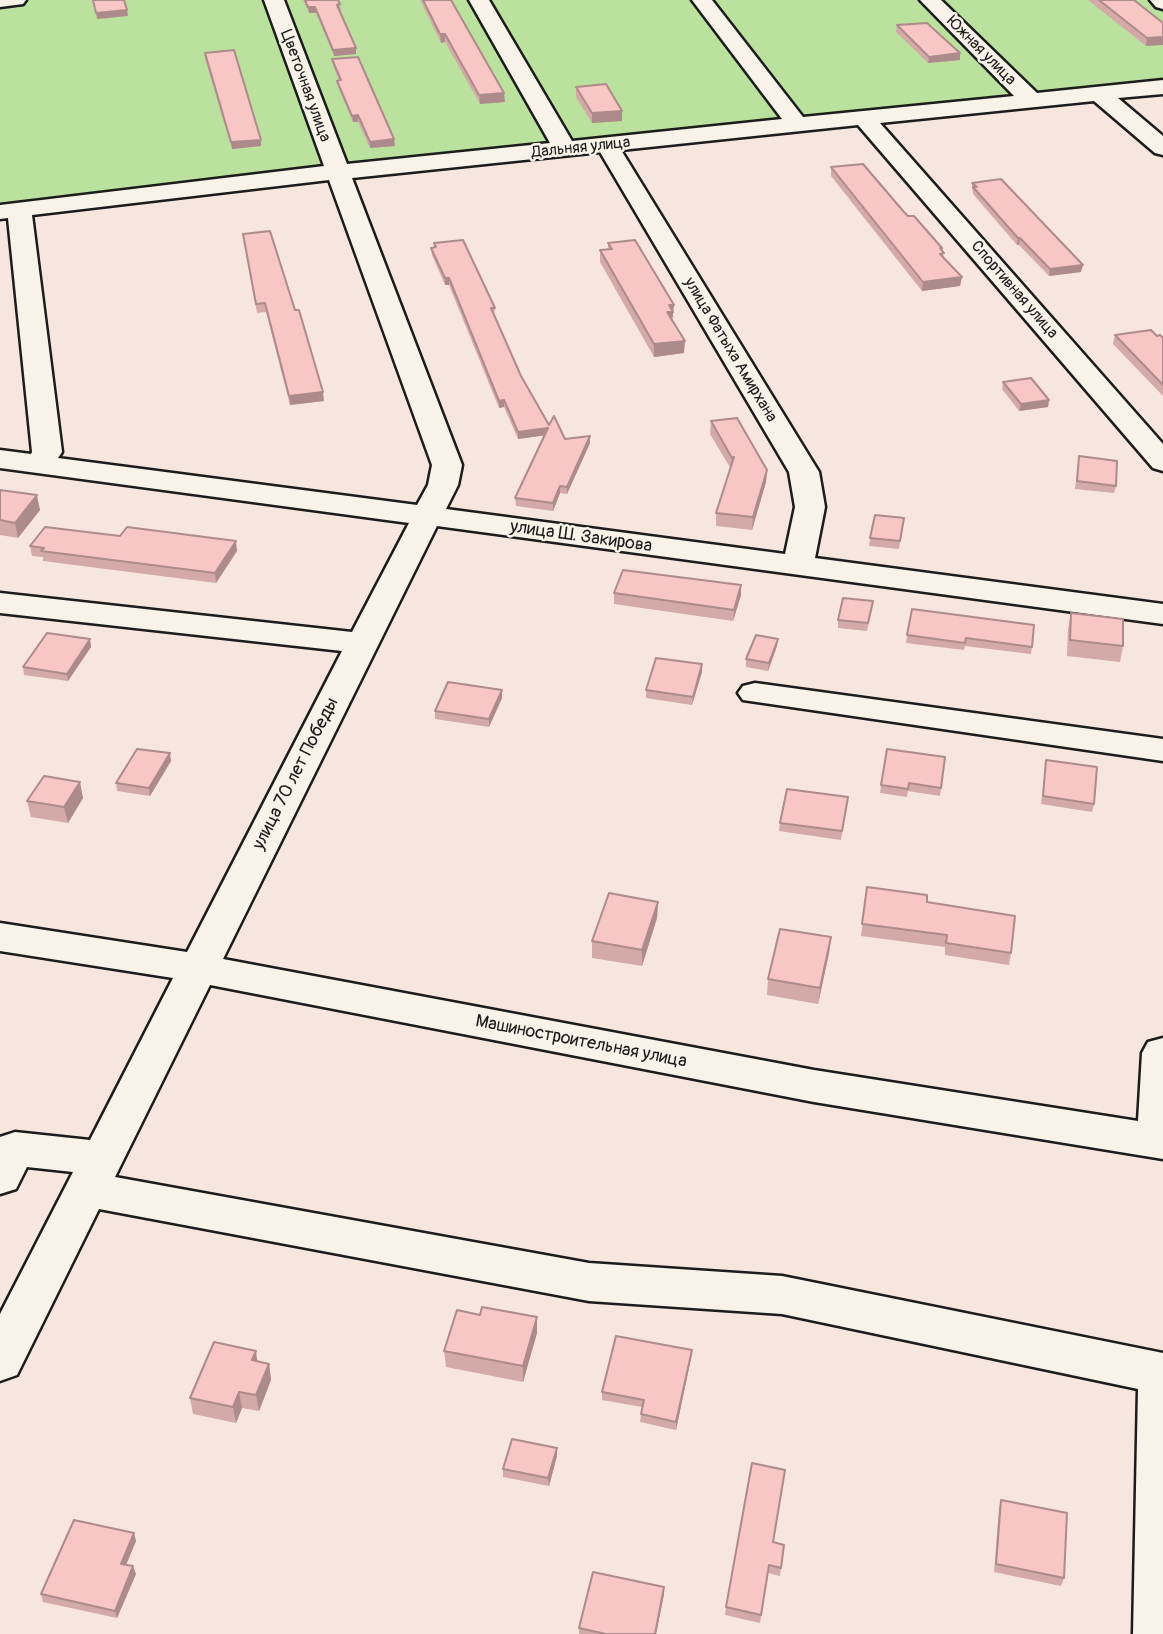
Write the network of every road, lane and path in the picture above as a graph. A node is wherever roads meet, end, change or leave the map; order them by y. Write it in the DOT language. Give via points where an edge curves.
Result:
graph roads {
  1 [pos="16,0"];
  2 [pos="274,0"];
  3 [pos="479,0"];
  4 [pos="702,0"];
  5 [pos="930,0"];
  6 [pos="0,1"];
  7 [pos="1163,87"];
  8 [pos="1101,95"];
  9 [pos="1033,102"];
  10 [pos="865,119"];
  11 [pos="799,126"];
  12 [pos="607,145"];
  13 [pos="1163,148"];
  14 [pos="565,149"];
  15 [pos="337,173"];
  16 [pos="10,211"];
  17 [pos="0,459"];
  18 [pos="1163,462"];
  19 [pos="40,463"];
  20 [pos="427,516"];
  21 [pos="798,566"];
  22 [pos="0,603"];
  23 [pos="1163,614"];
  24 [pos="362,643"];
  25 [pos="754,693"];
  26 [pos="1163,750"];
  27 [pos="0,937"];
  28 [pos="197,968"];
  29 [pos="1163,1053"];
  30 [pos="1163,1078"];
  31 [pos="1161,1142"];
  32 [pos="94,1174"];
  33 [pos="0,1177"];
  34 [pos="0,1361"];
  35 [pos="1163,1374"];
  36 [pos="1160,1634"];
  1 -- 6 [label="street"];
  2 -- 15 [label="street, Цветочная улица"];
  3 -- 14 [label="street"];
  4 -- 11 [label="street"];
  5 -- 9 [label="street, Южная улица"];
  7 -- 8 [label="street, Дальняя улица"];
  8 -- 9 [label="street, Дальняя улица"];
  8 -- 13 [label="street"];
  9 -- 10 [label="street, Дальняя улица"];
  10 -- 11 [label="street, Дальняя улица"];
  10 -- 18 [label="street, Спортивная улица"];
  11 -- 12 [label="street, Дальняя улица"];
  12 -- 14 [label="street, Дальняя улица"];
  12 -- 21 [label="street, улица Фатыха Амирхана" via="804,472 810,507"];
  14 -- 15 [label="street, Дальняя улица"];
  15 -- 16 [label="street, Дальняя улица"];
  15 -- 20 [label="street, улица 70 лет Победы" via="447,465 443,485"];
  16 -- 19 [label="street" via="47,452"];
  17 -- 19 [label="street, улица Ш. Закирова"];
  19 -- 20 [label="street, улица Ш. Закирова"];
  20 -- 21 [label="street, улица Ш. Закирова"];
  20 -- 24 [label="street, улица 70 лет Победы"];
  21 -- 23 [label="street, улица Ш. Закирова"];
  22 -- 24 [label="street"];
  24 -- 28 [label="street, улица 70 лет Победы"];
  25 -- 26 [label="street"];
  27 -- 28 [label="street, Машиностроительная улица"];
  28 -- 31 [label="street, Машиностроительная улица" via="814,1086"];
  28 -- 32 [label="street, улица 70 лет Победы"];
  29 -- 30 [label="street"];
  30 -- 31 [label="street"];
  32 -- 33 [label="street" via="15,1149"];
  32 -- 34 [label="street, улица 70 лет Победы"];
  32 -- 35 [label="street" via="589,1282 782,1295"];
  35 -- 36 [label="street"];
}
